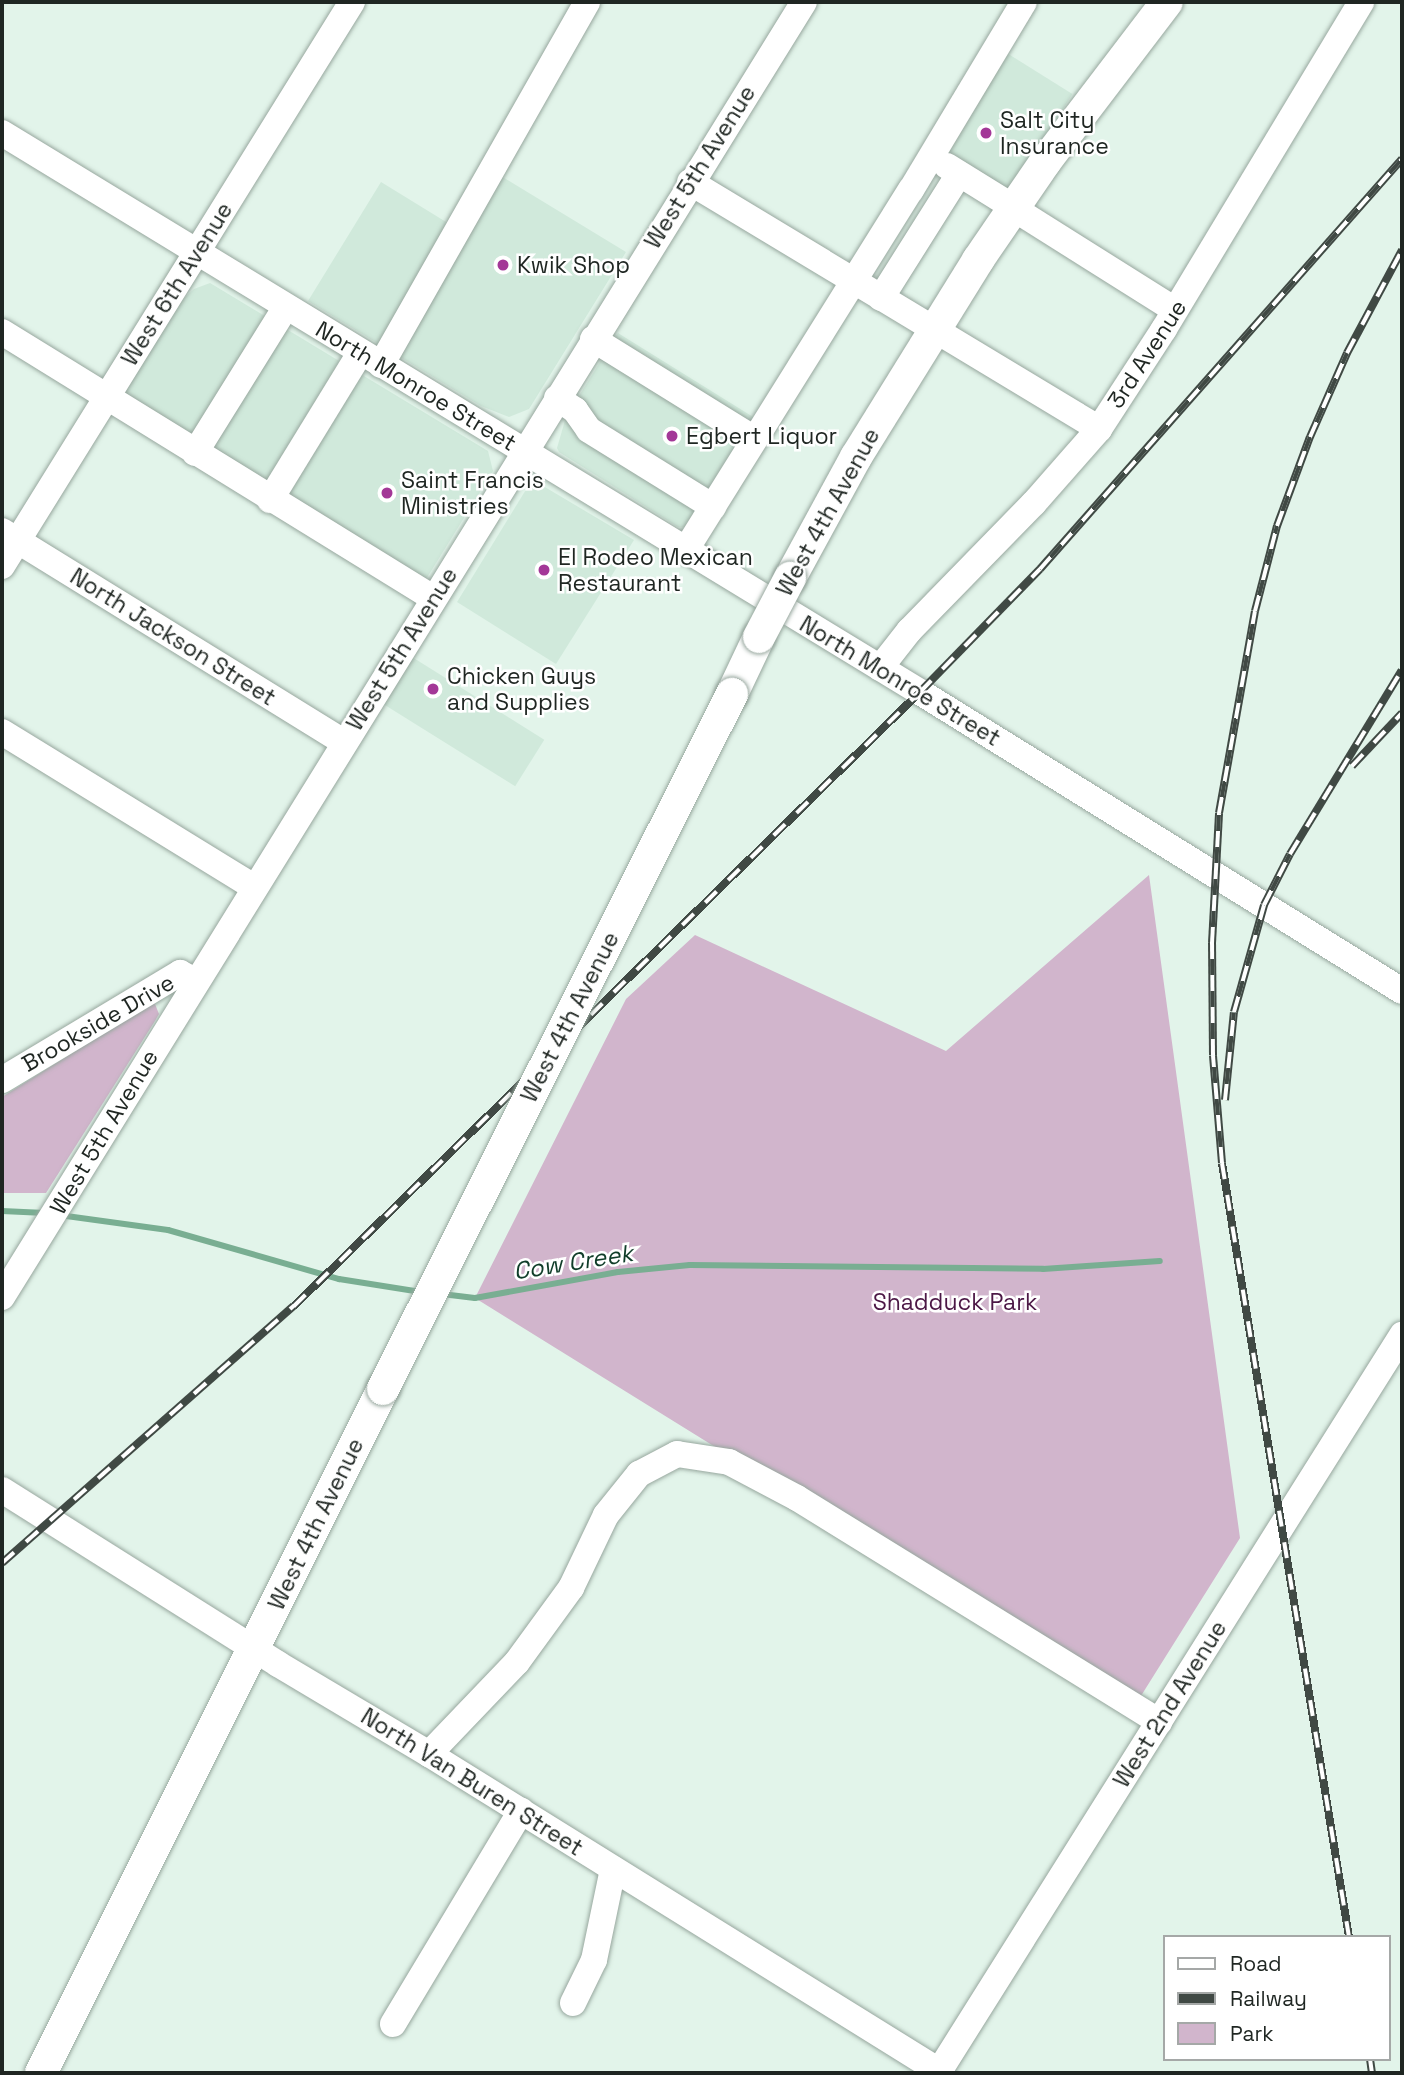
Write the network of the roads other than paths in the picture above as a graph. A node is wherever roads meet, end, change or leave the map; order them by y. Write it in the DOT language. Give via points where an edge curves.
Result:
graph roads {
  1 [pos="352,2"];
  2 [pos="587,2"];
  3 [pos="804,2"];
  4 [pos="1024,2"];
  5 [pos="1167,2"];
  6 [pos="1362,2"];
  7 [pos="2,133"];
  8 [pos="931,156"];
  9 [pos="960,174"];
  10 [pos="690,182"];
  11 [pos="1013,208"];
  12 [pos="196,252"];
  13 [pos="853,281"];
  14 [pos="881,298"];
  15 [pos="286,307"];
  16 [pos="1175,310"];
  17 [pos="933,330"];
  18 [pos="2,332"];
  19 [pos="593,339"];
  20 [pos="371,359"];
  21 [pos="556,398"];
  22 [pos="106,399"];
  23 [pos="1099,429"];
  24 [pos="754,439"];
  25 [pos="523,452"];
  26 [pos="195,453"];
  27 [pos="270,500"];
  28 [pos="713,507"];
  29 [pos="10,536"];
  30 [pos="685,551"];
  31 [pos="2,566"];
  32 [pos="433,598"];
  33 [pos="880,668"];
  34 [pos="2,732"];
  35 [pos="344,742"];
  36 [pos="254,887"];
  37 [pos="196,981"];
  38 [pos="1402,991"];
  39 [pos="2,1080"];
  40 [pos="2,1297"];
  41 [pos="1402,1335"];
  42 [pos="2,1490"];
  43 [pos="254,1649"];
  44 [pos="1158,1722"];
  45 [pos="429,1754"];
  46 [pos="521,1811"];
  47 [pos="613,1869"];
  48 [pos="573,2003"];
  49 [pos="393,2024"];
  50 [pos="41,2073"];
  51 [pos="940,2073"];
  1 -- 12 [label="street, West 6th Avenue"];
  2 -- 20 [label="street"];
  3 -- 10 [label="street, West 5th Avenue"];
  4 -- 8 [label="street"];
  5 -- 11 [label="main road, West 4th Avenue"];
  6 -- 16 [label="street, 3rd Avenue"];
  7 -- 12 [label="street, North Monroe Street"];
  8 -- 9 [label="street"];
  8 -- 13 [label="street"];
  9 -- 11 [label="street"];
  9 -- 14 [label="street"];
  10 -- 13 [label="street"];
  10 -- 19 [label="street, West 5th Avenue"];
  11 -- 16 [label="street"];
  11 -- 17 [label="main road, West 4th Avenue"];
  12 -- 15 [label="street, North Monroe Street"];
  12 -- 22 [label="street, West 6th Avenue"];
  13 -- 14 [label="street"];
  13 -- 24 [label="street"];
  14 -- 17 [label="street"];
  15 -- 20 [label="street, North Monroe Street"];
  15 -- 26 [label="street"];
  16 -- 23 [label="street, 3rd Avenue"];
  17 -- 23 [label="street"];
  17 -- 43 [label="main road, West 4th Avenue, bridge" via="790,578"];
  18 -- 22 [label="street"];
  19 -- 21 [label="street, West 5th Avenue"];
  19 -- 24 [label="street"];
  20 -- 25 [label="street, North Monroe Street"];
  20 -- 27 [label="street"];
  21 -- 25 [label="street, West 5th Avenue"];
  21 -- 28 [label="street" via="575,410 589,430"];
  22 -- 26 [label="street"];
  22 -- 29 [label="street, West 6th Avenue"];
  23 -- 33 [label="street, 3rd Avenue" via="909,631"];
  24 -- 28 [label="street"];
  25 -- 30 [label="street, North Monroe Street"];
  25 -- 32 [label="street, West 5th Avenue"];
  26 -- 27 [label="street"];
  27 -- 32 [label="street"];
  28 -- 30 [label="street"];
  29 -- 31 [label="street, West 6th Avenue"];
  29 -- 35 [label="street, North Jackson Street"];
  30 -- 33 [label="street, North Monroe Street"];
  32 -- 35 [label="street, West 5th Avenue"];
  33 -- 38 [label="street, North Monroe Street"];
  34 -- 36 [label="street"];
  35 -- 36 [label="street, West 5th Avenue"];
  36 -- 37 [label="street, West 5th Avenue"];
  37 -- 39 [label="street, Brookside Drive" via="180,973"];
  37 -- 40 [label="street, West 5th Avenue"];
  41 -- 44 [label="street, West 2nd Avenue"];
  42 -- 43 [label="street, North Van Buren Street"];
  43 -- 45 [label="street, North Van Buren Street"];
  43 -- 50 [label="main road, West 4th Avenue"];
  44 -- 45 [label="street" via="797,1498 729,1462 677,1454 639,1474 606,1515 571,1588 517,1661"];
  44 -- 51 [label="street, West 2nd Avenue"];
  45 -- 46 [label="street, North Van Buren Street"];
  46 -- 47 [label="street, North Van Buren Street"];
  46 -- 49 [label="street"];
  47 -- 48 [label="street" via="594,1960"];
  47 -- 51 [label="street, North Van Buren Street"];
}
